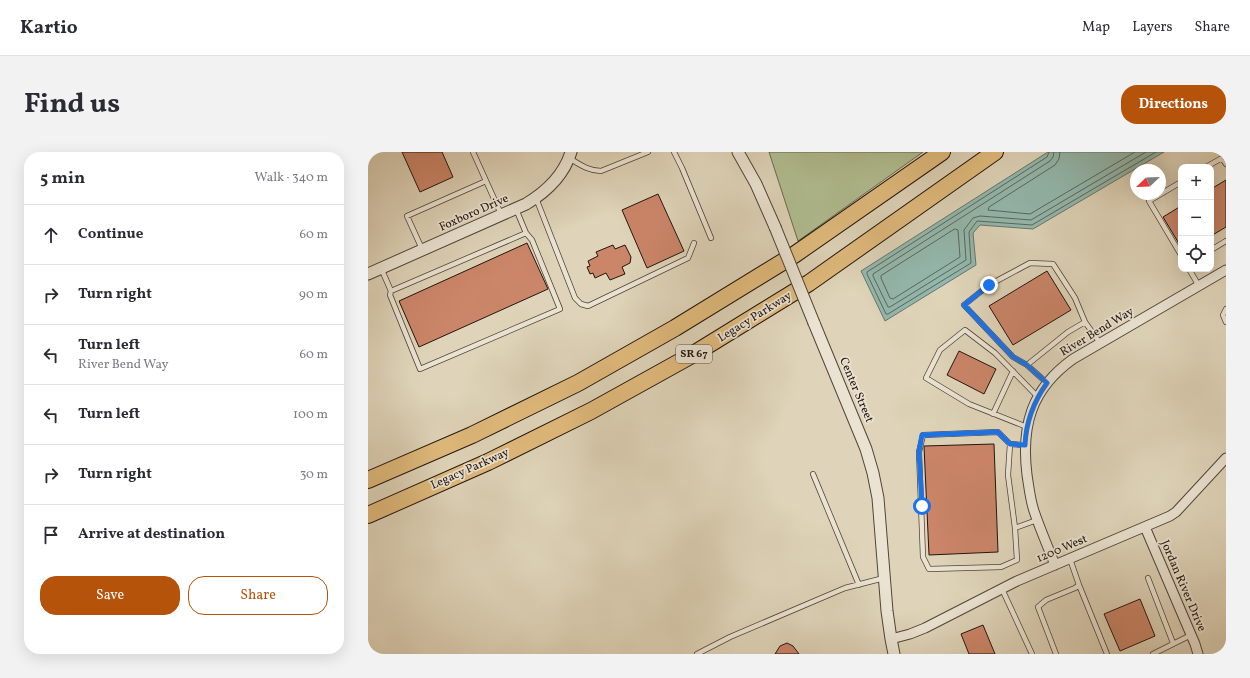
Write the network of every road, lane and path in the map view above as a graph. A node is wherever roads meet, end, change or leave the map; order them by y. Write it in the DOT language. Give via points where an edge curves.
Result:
graph roads {
  1 [pos="473,152"];
  2 [pos="648,152"];
  3 [pos="674,152"];
  4 [pos="738,152"];
  5 [pos="942,152"];
  6 [pos="995,152"];
  7 [pos="570,155"];
  8 [pos="1211,164"];
  9 [pos="1226,164"];
  10 [pos="486,181"];
  11 [pos="1178,184"];
  12 [pos="536,198"];
  13 [pos="516,209"];
  14 [pos="501,216"];
  15 [pos="526,233"];
  16 [pos="711,238"];
  17 [pos="1226,241"];
  18 [pos="694,243"];
  19 [pos="1214,248"];
  20 [pos="1178,250"];
  21 [pos="422,251"];
  22 [pos="381,268"];
  23 [pos="1226,270"];
  24 [pos="1191,272"];
  25 [pos="368,274"];
  26 [pos="1199,286"];
  27 [pos="391,291"];
  28 [pos="1226,309"];
  29 [pos="1085,322"];
  30 [pos="1226,322"];
  31 [pos="1100,343"];
  32 [pos="1027,365"];
  33 [pos="1013,371"];
  34 [pos="1047,383"];
  35 [pos="1038,397"];
  36 [pos="993,414"];
  37 [pos="1027,427"];
  38 [pos="1010,444"];
  39 [pos="1025,445"];
  40 [pos="1226,458"];
  41 [pos="813,474"];
  42 [pos="368,480"];
  43 [pos="368,515"];
  44 [pos="1037,520"];
  45 [pos="1145,527"];
  46 [pos="1015,528"];
  47 [pos="1070,559"];
  48 [pos="1055,565"];
  49 [pos="884,578"];
  50 [pos="1148,578"];
  51 [pos="859,585"];
  52 [pos="1079,585"];
  53 [pos="1002,589"];
  54 [pos="1191,635"];
  55 [pos="891,639"];
  56 [pos="1173,643"];
  57 [pos="697,654"];
  58 [pos="894,654"];
  59 [pos="1032,654"];
  60 [pos="1056,654"];
  61 [pos="1107,654"];
  62 [pos="1153,654"];
  63 [pos="1198,654"];
  1 -- 10 [label="lane"];
  2 -- 7 [label="lane" via="600,171 586,168"];
  3 -- 16 [label="lane"];
  4 -- 49 [label="street, Center Street, bridge" via="756,184 870,461 878,498"];
  5 -- 42 [label="highway, SR 67" via="794,255 675,328 570,386 472,435"];
  6 -- 43 [label="highway, Legacy Parkway / SR 67" via="810,283 692,355 591,411 488,462"];
  7 -- 12 [label="street, Foxboro Drive" via="554,182"];
  8 -- 9 [label="lane" via="1222,158"];
  10 -- 14 [label="lane"];
  10 -- 21 [label="lane" via="408,216"];
  11 -- 20 [label="lane" via="1149,201"];
  12 -- 13 [label="street, Foxboro Drive"];
  12 -- 18 [label="lane" via="575,298 588,306 688,258"];
  13 -- 14 [label="street, Foxboro Drive"];
  13 -- 15 [label="lane"];
  14 -- 21 [label="street, Foxboro Drive"];
  15 -- 27 [label="lane"];
  15 -- 27 [label="lane" via="532,240 560,309 420,369 390,295"];
  17 -- 19 [label="lane"];
  21 -- 22 [label="street, Foxboro Drive"];
  22 -- 25 [label="street, Foxboro Drive"];
  22 -- 27 [label="lane"];
  23 -- 26 [label="street, River Bend Way"];
  24 -- 26 [label="lane"];
  26 -- 31 [label="street, River Bend Way"];
  28 -- 30 [label="lane"];
  29 -- 31 [label="lane"];
  29 -- 32 [label="lane" via="1068,332"];
  29 -- 32 [label="lane" via="1076,298 1053,264 1030,263 989,285 964,305 1013,357"];
  31 -- 34 [label="street, River Bend Way" via="1066,364"];
  32 -- 34 [label="lane"];
  33 -- 35 [label="lane"];
  33 -- 36 [label="lane"];
  33 -- 36 [label="lane" via="995,353 964,330 940,350 926,378 969,404"];
  34 -- 35 [label="street, River Bend Way"];
  35 -- 37 [label="street, River Bend Way"];
  36 -- 37 [label="lane"];
  37 -- 39 [label="street, River Bend Way"];
  38 -- 39 [label="lane"];
  38 -- 46 [label="lane" via="1008,475"];
  38 -- 46 [label="lane" via="998,432 922,435 919,452 922,557 929,569 1001,567 1017,560"];
  39 -- 44 [label="street, River Bend Way" via="1029,491"];
  40 -- 45 [label="street, 1200 West" via="1176,512"];
  41 -- 51 [label="lane"];
  44 -- 46 [label="lane"];
  44 -- 48 [label="street, River Bend Way"];
  45 -- 47 [label="street, 1200 West"];
  45 -- 54 [label="street, Jordan River Drive"];
  47 -- 48 [label="street, 1200 West"];
  47 -- 52 [label="lane"];
  48 -- 53 [label="street, 1200 West"];
  49 -- 51 [label="lane"];
  49 -- 55 [label="street, Center Street"];
  50 -- 56 [label="lane"];
  51 -- 57 [label="lane" via="844,588"];
  52 -- 60 [label="lane" via="1046,600 1038,607"];
  52 -- 61 [label="lane"];
  53 -- 55 [label="street, 1200 West" via="925,628"];
  53 -- 59 [label="lane"];
  54 -- 56 [label="lane"];
  54 -- 63 [label="street, Jordan River Drive"];
  55 -- 58 [label="street, Center Street"];
  56 -- 62 [label="lane"];
}
